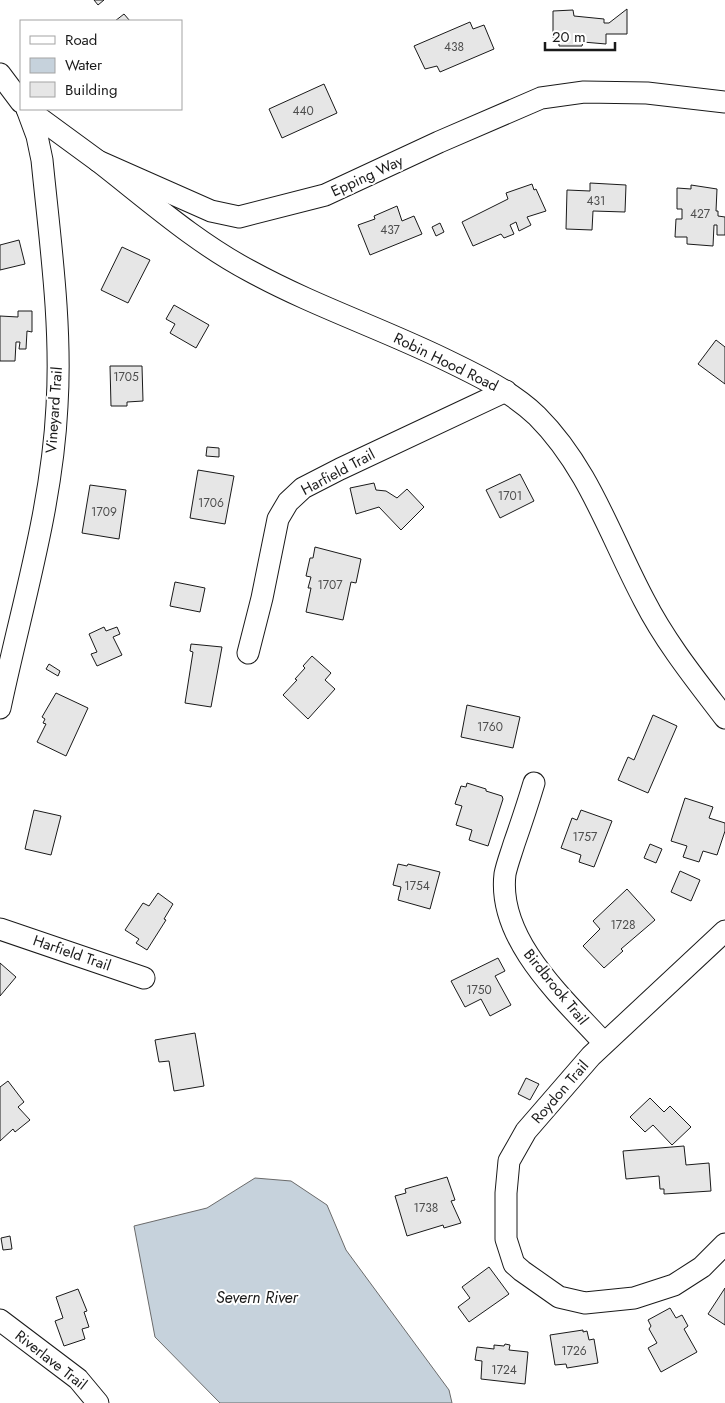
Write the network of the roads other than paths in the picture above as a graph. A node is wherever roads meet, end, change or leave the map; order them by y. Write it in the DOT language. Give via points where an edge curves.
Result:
graph roads {
  1 [pos="0,74"];
  2 [pos="20,101"];
  3 [pos="725,102"];
  4 [pos="27,110"];
  5 [pos="28,110"];
  6 [pos="98,161"];
  7 [pos="506,391"];
  8 [pos="248,653"];
  9 [pos="0,708"];
  10 [pos="725,718"];
  11 [pos="534,783"];
  12 [pos="0,929"];
  13 [pos="725,931"];
  14 [pos="144,978"];
  15 [pos="604,1044"];
  16 [pos="725,1244"];
  17 [pos="0,1320"];
  18 [pos="98,1403"];
  1 -- 2 [label="street"];
  3 -- 6 [label="street, Epping Way" via="647,93 584,92 541,98 325,195 239,217 210,212"];
  4 -- 9 [label="street, Vineyard Trail" via="42,160 56,332 58,401 42,521"];
  5 -- 6 [label="street, Epping Way"];
  6 -- 7 [label="street, Robin Hood Road" via="215,251 250,272 342,315 410,342"];
  7 -- 8 [label="street, Harfield Trail" via="340,468 303,488 288,502 278,519"];
  7 -- 10 [label="street, Robin Hood Road" via="535,414 574,461 605,515 643,598 664,635"];
  11 -- 15 [label="street, Birdbrook Trail" via="505,872 504,896 520,942 544,976"];
  12 -- 14 [label="street, Harfield Trail"];
  13 -- 15 [label="street, Roydon Trail"];
  15 -- 16 [label="street, Roydon Trail" via="526,1131 509,1160 506,1239 514,1264 565,1299 586,1303 634,1298 674,1284 702,1267"];
  17 -- 18 [label="street, Riverlave Trail" via="78,1379"];
}
